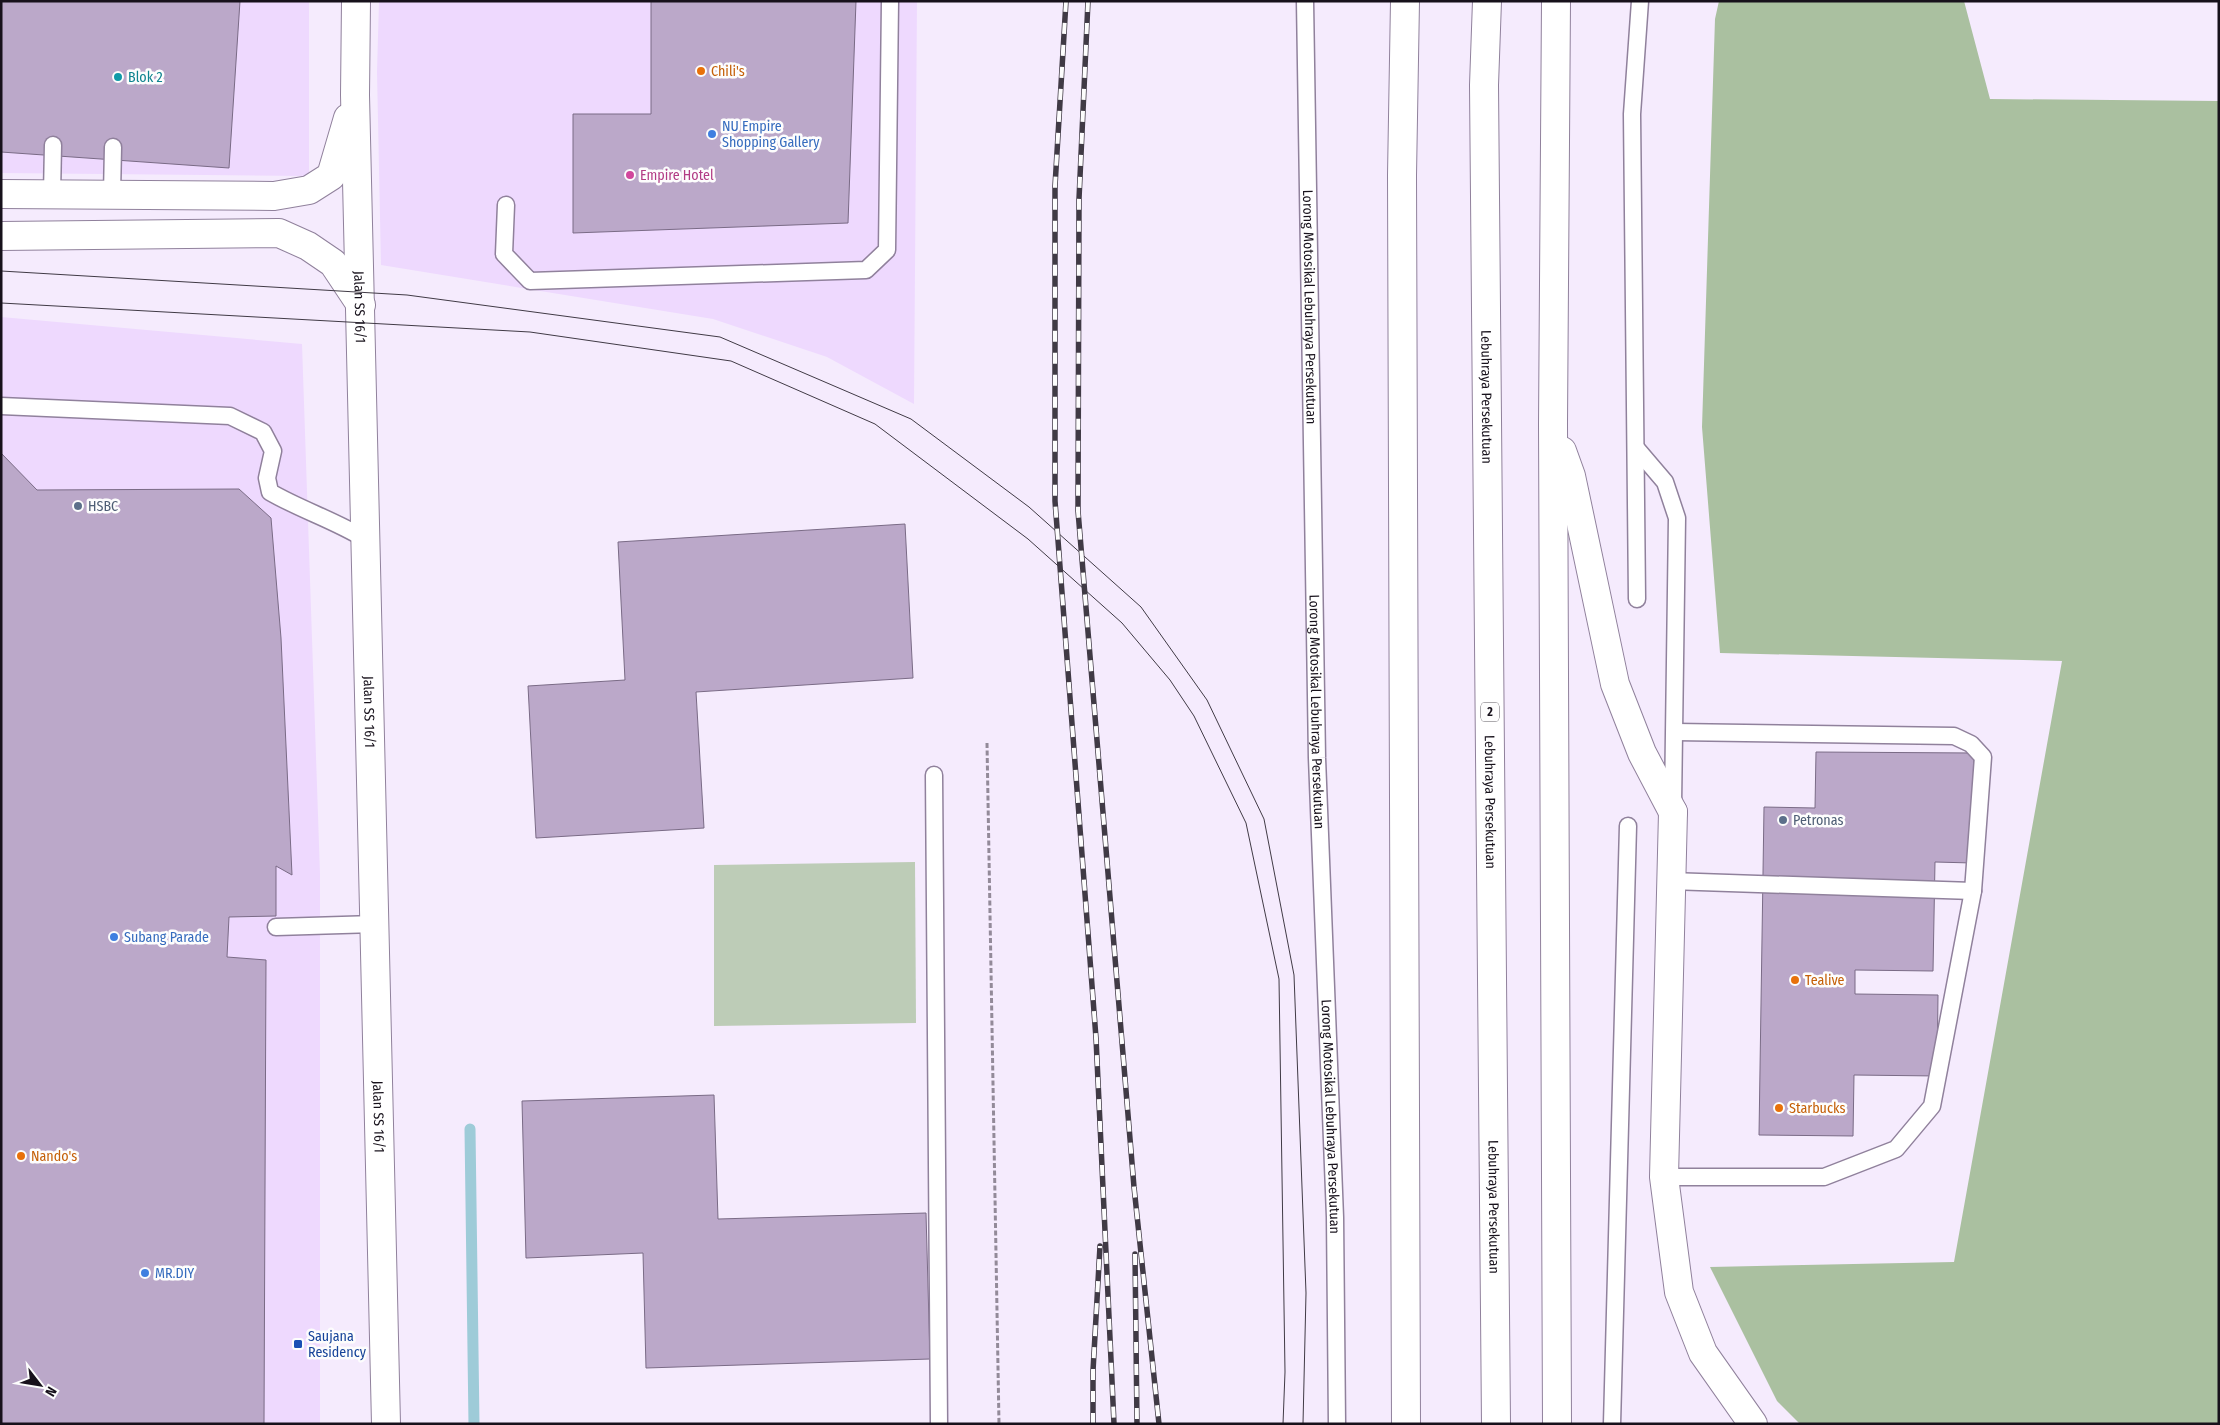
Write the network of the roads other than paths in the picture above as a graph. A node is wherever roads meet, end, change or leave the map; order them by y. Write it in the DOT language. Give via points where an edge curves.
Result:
graph roads {
  1 [pos="356,1"];
  2 [pos="890,1"];
  3 [pos="1305,1"];
  4 [pos="1405,1"];
  5 [pos="1487,1"];
  6 [pos="1556,1"];
  7 [pos="1640,1"];
  8 [pos="354,95"];
  9 [pos="53,145"];
  10 [pos="113,147"];
  11 [pos="1,194"];
  12 [pos="52,194"];
  13 [pos="112,194"];
  14 [pos="506,205"];
  15 [pos="1,236"];
  16 [pos="361,305"];
  17 [pos="1,406"];
  18 [pos="1553,424"];
  19 [pos="1636,448"];
  20 [pos="365,539"];
  21 [pos="1637,599"];
  22 [pos="1675,732"];
  23 [pos="934,775"];
  24 [pos="1673,812"];
  25 [pos="1628,826"];
  26 [pos="1670,881"];
  27 [pos="1973,891"];
  28 [pos="375,924"];
  29 [pos="276,927"];
  30 [pos="1664,1177"];
  31 [pos="386,1424"];
  32 [pos="939,1424"];
  33 [pos="1336,1424"];
  34 [pos="1406,1424"];
  35 [pos="1496,1424"];
  36 [pos="1557,1424"];
  37 [pos="1612,1424"];
  38 [pos="1753,1424"];
  1 -- 8 [label="main road, Jalan SS 16/1"];
  2 -- 14 [label="lane" via="887,250 866,270 530,281 504,254"];
  3 -- 33 [label="lane, Lorong Motosikal Lebuhraya Persekutuan" via="1317,758 1335,1217"];
  4 -- 34 [label="main road" via="1402,205"];
  5 -- 35 [label="main road, Lebuhraya Persekutuan / 2" via="1484,85"];
  6 -- 18 [label="main road"];
  7 -- 19 [label="lane" via="1632,114"];
  8 -- 13 [label="main road" via="330,176 309,190 274,196"];
  8 -- 16 [label="main road, Jalan SS 16/1"];
  9 -- 12 [label="lane"];
  10 -- 13 [label="lane"];
  11 -- 12 [label="main road"];
  12 -- 13 [label="main road"];
  15 -- 16 [label="main road" via="279,233 308,246 333,263"];
  16 -- 20 [label="main road, Jalan SS 16/1"];
  17 -- 20 [label="lane" via="230,416 263,432 273,451 268,478 270,492"];
  18 -- 24 [label="main road" via="1571,476 1615,684 1642,753"];
  18 -- 36 [label="main road"];
  19 -- 21 [label="lane"];
  19 -- 22 [label="lane" via="1665,482 1677,518"];
  20 -- 28 [label="main road, Jalan SS 16/1"];
  22 -- 24 [label="lane"];
  22 -- 27 [label="lane" via="1954,736 1971,744 1983,757"];
  23 -- 32 [label="lane"];
  24 -- 26 [label="main road"];
  25 -- 37 [label="lane"];
  26 -- 27 [label="lane"];
  26 -- 30 [label="main road"];
  27 -- 30 [label="lane" via="1932,1106 1896,1149 1824,1177"];
  28 -- 29 [label="lane"];
  28 -- 31 [label="main road, Jalan SS 16/1"];
  30 -- 38 [label="main road" via="1679,1292 1703,1353"];
}
